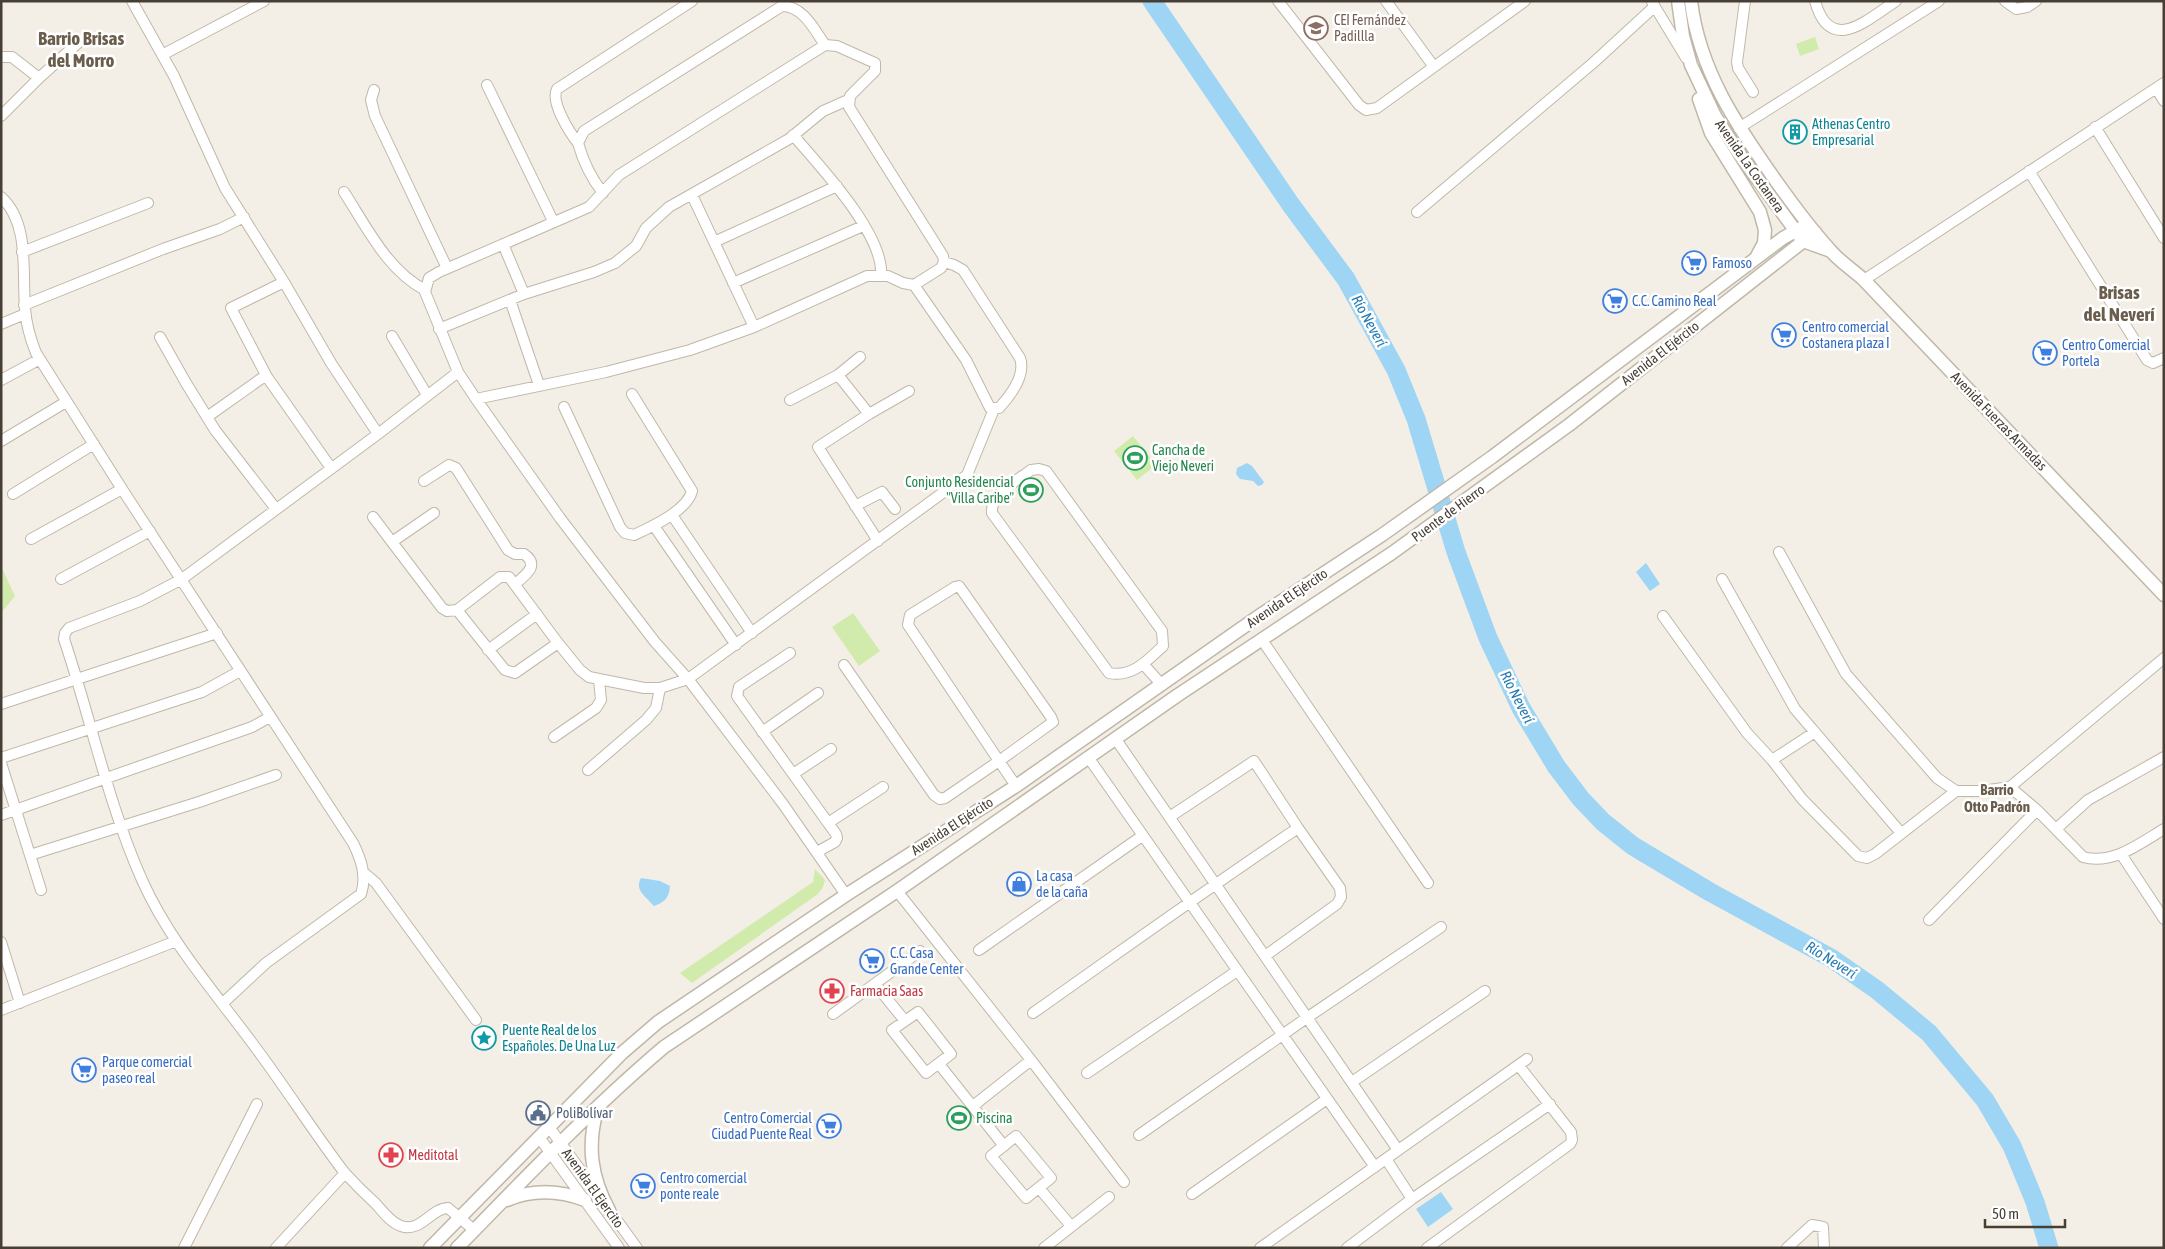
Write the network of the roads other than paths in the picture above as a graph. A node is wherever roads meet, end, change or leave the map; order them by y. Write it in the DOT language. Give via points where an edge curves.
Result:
graph roads {
  1 [pos="132,1"];
  2 [pos="264,1"];
  3 [pos="692,1"];
  4 [pos="1278,1"];
  5 [pos="1525,1"];
  6 [pos="1678,1"];
  7 [pos="1691,1"];
  8 [pos="1745,1"];
  9 [pos="1815,1"];
  10 [pos="1896,1"];
  11 [pos="1939,1"];
  12 [pos="2005,1"];
  13 [pos="2036,1"];
  14 [pos="1389,2"];
  15 [pos="1653,4"];
  16 [pos="79,42"];
  17 [pos="825,45"];
  18 [pos="162,54"];
  19 [pos="1,57"];
  20 [pos="1434,67"];
  21 [pos="1693,69"];
  22 [pos="39,78"];
  23 [pos="487,85"];
  24 [pos="2160,86"];
  25 [pos="374,90"];
  26 [pos="1753,92"];
  27 [pos="848,100"];
  28 [pos="2164,101"];
  29 [pos="1,116"];
  30 [pos="2095,127"];
  31 [pos="1739,128"];
  32 [pos="793,135"];
  33 [pos="578,143"];
  34 [pos="2029,171"];
  35 [pos="837,186"];
  36 [pos="344,192"];
  37 [pos="603,193"];
  38 [pos="692,195"];
  39 [pos="1,196"];
  40 [pos="148,202"];
  41 [pos="1417,212"];
  42 [pos="244,216"];
  43 [pos="553,221"];
  44 [pos="863,226"];
  45 [pos="1811,228"];
  46 [pos="1794,230"];
  47 [pos="2164,238"];
  48 [pos="1803,241"];
  49 [pos="714,242"];
  50 [pos="503,244"];
  51 [pos="1831,251"];
  52 [pos="22,252"];
  53 [pos="1756,258"];
  54 [pos="944,262"];
  55 [pos="447,268"];
  56 [pos="881,275"];
  57 [pos="1864,280"];
  58 [pos="284,282"];
  59 [pos="733,283"];
  60 [pos="914,284"];
  61 [pos="425,290"];
  62 [pos="524,294"];
  63 [pos="510,300"];
  64 [pos="25,310"];
  65 [pos="1,324"];
  66 [pos="754,327"];
  67 [pos="439,328"];
  68 [pos="392,336"];
  69 [pos="160,337"];
  70 [pos="860,357"];
  71 [pos="2164,358"];
  72 [pos="40,359"];
  73 [pos="458,372"];
  74 [pos="1602,373"];
  75 [pos="838,375"];
  76 [pos="267,377"];
  77 [pos="1,380"];
  78 [pos="539,385"];
  79 [pos="1614,389"];
  80 [pos="909,391"];
  81 [pos="632,394"];
  82 [pos="427,396"];
  83 [pos="476,399"];
  84 [pos="790,400"];
  85 [pos="66,402"];
  86 [pos="564,407"];
  87 [pos="994,409"];
  88 [pos="869,414"];
  89 [pos="207,417"];
  90 [pos="378,434"];
  91 [pos="1,441"];
  92 [pos="94,444"];
  93 [pos="1492,457"];
  94 [pos="331,468"];
  95 [pos="1504,473"];
  96 [pos="424,481"];
  97 [pos="122,489"];
  98 [pos="13,494"];
  99 [pos="855,506"];
  100 [pos="276,509"];
  101 [pos="895,509"];
  102 [pos="434,514"];
  103 [pos="672,514"];
  104 [pos="373,517"];
  105 [pos="654,526"];
  106 [pos="150,531"];
  107 [pos="1382,535"];
  108 [pos="31,539"];
  109 [pos="878,541"];
  110 [pos="392,542"];
  111 [pos="1779,552"];
  112 [pos="1392,553"];
  113 [pos="182,579"];
  114 [pos="1722,579"];
  115 [pos="61,580"];
  116 [pos="515,584"];
  117 [pos="2164,595"];
  118 [pos="457,610"];
  119 [pos="537,614"];
  120 [pos="1663,616"];
  121 [pos="217,632"];
  122 [pos="752,633"];
  123 [pos="1262,640"];
  124 [pos="558,643"];
  125 [pos="736,645"];
  126 [pos="488,650"];
  127 [pos="790,653"];
  128 [pos="2164,658"];
  129 [pos="1144,664"];
  130 [pos="844,665"];
  131 [pos="240,671"];
  132 [pos="688,679"];
  133 [pos="76,680"];
  134 [pos="599,680"];
  135 [pos="1162,685"];
  136 [pos="660,688"];
  137 [pos="818,693"];
  138 [pos="1,704"];
  139 [pos="270,717"];
  140 [pos="92,729"];
  141 [pos="762,732"];
  142 [pos="1815,732"];
  143 [pos="554,737"];
  144 [pos="1115,738"];
  145 [pos="831,749"];
  146 [pos="1088,757"];
  147 [pos="2164,757"];
  148 [pos="1,758"];
  149 [pos="1772,760"];
  150 [pos="999,761"];
  151 [pos="1,763"];
  152 [pos="588,770"];
  153 [pos="793,774"];
  154 [pos="276,775"];
  155 [pos="107,778"];
  156 [pos="1016,786"];
  157 [pos="883,787"];
  158 [pos="2010,787"];
  159 [pos="1956,791"];
  160 [pos="15,809"];
  161 [pos="2037,810"];
  162 [pos="1,815"];
  163 [pos="1170,816"];
  164 [pos="828,823"];
  165 [pos="120,827"];
  166 [pos="1298,828"];
  167 [pos="2056,829"];
  168 [pos="2164,829"];
  169 [pos="1901,833"];
  170 [pos="1142,836"];
  171 [pos="818,852"];
  172 [pos="2121,854"];
  173 [pos="30,855"];
  174 [pos="363,872"];
  175 [pos="1216,883"];
  176 [pos="1428,883"];
  177 [pos="41,890"];
  178 [pos="897,891"];
  179 [pos="846,895"];
  180 [pos="1190,904"];
  181 [pos="2164,919"];
  182 [pos="1929,920"];
  183 [pos="1441,927"];
  184 [pos="176,941"];
  185 [pos="1,942"];
  186 [pos="979,950"];
  187 [pos="920,951"];
  188 [pos="1266,956"];
  189 [pos="1237,971"];
  190 [pos="875,984"];
  191 [pos="1485,991"];
  192 [pos="20,1003"];
  193 [pos="223,1003"];
  194 [pos="1,1010"];
  195 [pos="1033,1013"];
  196 [pos="834,1014"];
  197 [pos="1308,1017"];
  198 [pos="476,1020"];
  199 [pos="905,1021"];
  200 [pos="1282,1035"];
  201 [pos="1031,1060"];
  202 [pos="939,1064"];
  203 [pos="1087,1073"];
  204 [pos="1352,1082"];
  205 [pos="1327,1099"];
  206 [pos="257,1104"];
  207 [pos="1550,1104"];
  208 [pos="973,1106"];
  209 [pos="570,1107"];
  210 [pos="598,1108"];
  211 [pos="581,1124"];
  212 [pos="550,1127"];
  213 [pos="1139,1135"];
  214 [pos="539,1137"];
  215 [pos="560,1143"];
  216 [pos="1004,1146"];
  217 [pos="1398,1150"];
  218 [pos="551,1152"];
  219 [pos="1386,1159"];
  220 [pos="1375,1167"];
  221 [pos="345,1173"];
  222 [pos="1124,1182"];
  223 [pos="1039,1188"];
  224 [pos="1192,1194"];
  225 [pos="1109,1197"];
  226 [pos="1412,1199"];
  227 [pos="585,1200"];
  228 [pos="502,1202"];
  229 [pos="609,1210"];
  230 [pos="460,1218"];
  231 [pos="1071,1226"];
  232 [pos="474,1230"];
  233 [pos="184,1248"];
  234 [pos="276,1248"];
  235 [pos="430,1248"];
  236 [pos="457,1248"];
  237 [pos="619,1248"];
  238 [pos="637,1248"];
  239 [pos="1044,1248"];
  240 [pos="1260,1248"];
  241 [pos="1348,1248"];
  242 [pos="1427,1248"];
  243 [pos="1787,1248"];
  244 [pos="1824,1248"];
  1 -- 18 [label="street"];
  2 -- 18 [label="street"];
  3 -- 33 [label="street" via="557,89 555,99 565,124"];
  4 -- 20 [label="street" via="1359,106 1366,110 1377,108"];
  5 -- 20 [label="street"];
  6 -- 21 [label="street, Avenida La Costanera" via="1683,36"];
  7 -- 31 [label="street, Avenida La Costanera" via="1706,62"];
  8 -- 26 [label="street" via="1737,62"];
  9 -- 10 [label="street" via="1823,19 1840,32 1852,30"];
  11 -- 31 [label="street"];
  12 -- 13 [label="street" via="2016,9 2027,8"];
  14 -- 20 [label="street"];
  15 -- 21 [label="street"];
  15 -- 41 [label="street" via="1592,63"];
  16 -- 22 [label="street"];
  17 -- 27 [label="street" via="841,47 876,64 875,70"];
  17 -- 33 [label="street" via="800,11 792,6 782,6 584,131"];
  17 -- 37 [label="street" via="619,175"];
  18 -- 42 [label="street" via="225,188"];
  19 -- 22 [label="street" via="12,57"];
  21 -- 46 [label="street, Avenida La Costanera" via="1719,123"];
  21 -- 53 [label="street" via="1700,104 1711,133 1760,212 1765,230 1764,243"];
  22 -- 29 [label="street"];
  23 -- 43 [label="street"];
  24 -- 28 [label="street"];
  24 -- 30 [label="street"];
  25 -- 55 [label="street" via="371,100 375,116"];
  27 -- 32 [label="street" via="823,111"];
  27 -- 54 [label="street" via="854,119"];
  30 -- 34 [label="street"];
  30 -- 47 [label="street"];
  31 -- 45 [label="street, Avenida La Costanera"];
  32 -- 35 [label="street"];
  32 -- 38 [label="street"];
  33 -- 37 [label="street"];
  34 -- 57 [label="street"];
  34 -- 71 [label="street" via="2146,360 2153,363"];
  35 -- 44 [label="street"];
  35 -- 49 [label="street"];
  36 -- 61 [label="street" via="387,258"];
  37 -- 43 [label="street" via="588,207"];
  38 -- 49 [label="street"];
  38 -- 62 [label="street" via="661,213 646,228 636,246 615,263"];
  39 -- 52 [label="street" via="18,222"];
  40 -- 52 [label="street"];
  42 -- 58 [label="street"];
  42 -- 64 [label="street"];
  43 -- 50 [label="street"];
  44 -- 56 [label="street" via="879,255"];
  44 -- 59 [label="street"];
  45 -- 46 [label="street, Avenida El Ejército"];
  45 -- 48 [label="street, Avenida El Ejército"];
  45 -- 51 [label="street, Avenida La Costanera"];
  46 -- 48 [label="street, Avenida La Costanera"];
  46 -- 53 [label="street, Avenida El Ejército"];
  48 -- 51 [label="street"];
  48 -- 79 [label="street, Avenida El Ejército"];
  49 -- 59 [label="street"];
  50 -- 55 [label="street"];
  50 -- 62 [label="street"];
  51 -- 57 [label="street, Avenida Fuerzas Armadas"];
  52 -- 64 [label="street"];
  53 -- 74 [label="street, Avenida El Ejército"];
  54 -- 60 [label="street"];
  54 -- 87 [label="street" via="963,270 1021,362 1020,376 1007,399"];
  55 -- 61 [label="street" via="429,278"];
  56 -- 60 [label="street"];
  56 -- 66 [label="street" via="861,278"];
  57 -- 117 [label="street, Avenida Fuerzas Armadas"];
  58 -- 76 [label="street" via="231,308"];
  58 -- 90 [label="street" via="331,363"];
  59 -- 66 [label="street"];
  60 -- 87 [label="street" via="966,360 990,408"];
  61 -- 67 [label="street"];
  62 -- 63 [label="street"];
  63 -- 67 [label="street"];
  63 -- 78 [label="street"];
  64 -- 65 [label="street"];
  64 -- 72 [label="street" via="32,343"];
  66 -- 78 [label="street" via="690,350"];
  67 -- 73 [label="street"];
  68 -- 82 [label="street"];
  69 -- 89 [label="street"];
  70 -- 75 [label="street"];
  72 -- 77 [label="street"];
  72 -- 85 [label="street"];
  73 -- 82 [label="street"];
  73 -- 83 [label="street"];
  74 -- 79 [label="street"];
  74 -- 93 [label="street, Avenida El Ejército"];
  75 -- 84 [label="street"];
  75 -- 88 [label="street"];
  76 -- 89 [label="street"];
  76 -- 94 [label="street"];
  78 -- 83 [label="street"];
  79 -- 95 [label="street, Avenida El Ejército"];
  80 -- 88 [label="street"];
  81 -- 103 [label="street" via="692,492"];
  82 -- 90 [label="street"];
  83 -- 132 [label="street" via="560,518 655,642"];
  85 -- 91 [label="street"];
  85 -- 92 [label="street"];
  86 -- 105 [label="street" via="620,527 625,533 634,535"];
  87 -- 109 [label="street" via="967,476"];
  88 -- 99 [label="street" via="818,447"];
  89 -- 100 [label="street"];
  90 -- 94 [label="street"];
  92 -- 97 [label="street"];
  92 -- 98 [label="street"];
  93 -- 107 [label="street, Puente de Hierro"];
  94 -- 100 [label="street"];
  95 -- 112 [label="street, Puente de Hierro"];
  96 -- 116 [label="street" via="449,465 456,468 508,550 530,559 530,571"];
  97 -- 106 [label="street"];
  97 -- 108 [label="street"];
  99 -- 101 [label="street" via="882,492"];
  99 -- 109 [label="street"];
  100 -- 113 [label="street"];
  102 -- 110 [label="street"];
  103 -- 105 [label="street"];
  103 -- 122 [label="street"];
  104 -- 110 [label="street"];
  105 -- 125 [label="street"];
  106 -- 113 [label="street"];
  106 -- 115 [label="street"];
  107 -- 135 [label="street, Avenida El Ejército"];
  109 -- 122 [label="street"];
  110 -- 118 [label="street" via="442,608"];
  111 -- 159 [label="street" via="1846,674 1937,778"];
  112 -- 123 [label="street, Avenida El Ejército"];
  113 -- 121 [label="street"];
  113 -- 133 [label="street" via="140,601 67,630 64,640"];
  114 -- 142 [label="street" via="1795,708"];
  116 -- 118 [label="street" via="509,577 500,577"];
  116 -- 119 [label="street"];
  118 -- 126 [label="street"];
  119 -- 124 [label="street"];
  119 -- 126 [label="street"];
  120 -- 149 [label="street" via="1747,733"];
  121 -- 131 [label="street"];
  121 -- 133 [label="street"];
  122 -- 125 [label="street"];
  123 -- 144 [label="street, Avenida El Ejército"];
  123 -- 176 [label="street"];
  124 -- 126 [label="street" via="515,673 505,670"];
  124 -- 134 [label="street" via="580,670"];
  125 -- 132 [label="street"];
  127 -- 141 [label="street" via="736,691 736,696"];
  128 -- 158 [label="street"];
  129 -- 129 [label="street" via="1124,674 1109,673 992,513 996,498 1031,470 1046,470 1162,632 1163,646"];
  129 -- 135 [label="street"];
  130 -- 150 [label="street" via="934,795 940,799"];
  131 -- 139 [label="street"];
  131 -- 140 [label="street" via="202,692"];
  132 -- 136 [label="street"];
  132 -- 171 [label="street"];
  133 -- 138 [label="street"];
  133 -- 140 [label="street"];
  134 -- 136 [label="street"];
  134 -- 143 [label="street" via="601,700 596,708"];
  135 -- 156 [label="street, Avenida El Ejército"];
  136 -- 152 [label="street" via="656,708 646,720"];
  137 -- 141 [label="street"];
  139 -- 155 [label="street" via="252,727"];
  139 -- 174 [label="street" via="353,843"];
  140 -- 148 [label="street"];
  140 -- 155 [label="street"];
  141 -- 153 [label="street"];
  142 -- 149 [label="street"];
  142 -- 169 [label="street"];
  144 -- 146 [label="street, Avenida El Ejército"];
  144 -- 163 [label="street"];
  145 -- 153 [label="street"];
  146 -- 170 [label="street"];
  146 -- 178 [label="street, Avenida El Ejército"];
  147 -- 167 [label="street" via="2088,800"];
  149 -- 169 [label="street" via="1802,799 1858,856 1867,858 1875,854"];
  150 -- 150 [label="street" via="908,625 910,615 959,586 1053,722"];
  150 -- 156 [label="street"];
  151 -- 160 [label="street"];
  153 -- 164 [label="street"];
  154 -- 165 [label="street"];
  155 -- 160 [label="street"];
  155 -- 165 [label="street"];
  156 -- 179 [label="street, Avenida El Ejército"];
  157 -- 164 [label="street"];
  158 -- 159 [label="street"];
  158 -- 161 [label="street"];
  159 -- 169 [label="street"];
  160 -- 162 [label="street"];
  160 -- 173 [label="street"];
  161 -- 167 [label="street"];
  161 -- 182 [label="street"];
  163 -- 166 [label="street" via="1254,760"];
  163 -- 175 [label="street"];
  164 -- 171 [label="street" via="837,838"];
  165 -- 173 [label="street"];
  165 -- 184 [label="street" via="142,881"];
  166 -- 175 [label="street"];
  166 -- 188 [label="street" via="1340,888 1341,897 1337,904"];
  167 -- 172 [label="street" via="2082,856 2092,859"];
  168 -- 172 [label="street"];
  170 -- 180 [label="street"];
  170 -- 186 [label="street"];
  171 -- 179 [label="street"];
  172 -- 181 [label="street"];
  173 -- 177 [label="street"];
  174 -- 193 [label="street" via="361,894 272,959"];
  174 -- 198 [label="street" via="376,883"];
  175 -- 180 [label="street"];
  175 -- 188 [label="street"];
  178 -- 201 [label="street"];
  178 -- 210 [label="street, Avenida El Ejército" via="685,1032"];
  179 -- 209 [label="street, Avenida El Ejército" via="658,1022 622,1053"];
  180 -- 189 [label="street"];
  180 -- 195 [label="street"];
  183 -- 197 [label="street"];
  184 -- 192 [label="street"];
  184 -- 193 [label="street"];
  185 -- 192 [label="street"];
  187 -- 190 [label="street"];
  188 -- 197 [label="street"];
  189 -- 200 [label="street"];
  189 -- 203 [label="street"];
  190 -- 196 [label="street"];
  190 -- 199 [label="street"];
  191 -- 204 [label="street"];
  192 -- 194 [label="street"];
  193 -- 221 [label="street"];
  197 -- 200 [label="street"];
  197 -- 204 [label="street"];
  199 -- 202 [label="street" via="918,1012 951,1054"];
  199 -- 202 [label="street" via="892,1030 926,1073"];
  200 -- 205 [label="street"];
  200 -- 213 [label="street"];
  201 -- 208 [label="street"];
  201 -- 222 [label="street"];
  202 -- 208 [label="street"];
  204 -- 217 [label="street"];
  205 -- 220 [label="street"];
  205 -- 224 [label="street"];
  206 -- 233 [label="street"];
  207 -- 217 [label="street" via="1523,1062"];
  207 -- 226 [label="street"];
  207 -- 242 [label="street" via="1571,1132 1570,1144"];
  208 -- 216 [label="street"];
  209 -- 211 [label="street" via="566,1116 568,1121"];
  209 -- 212 [label="street, Avenida El Ejército"];
  210 -- 211 [label="street, Avenida El Ejército"];
  210 -- 229 [label="street" via="591,1160"];
  211 -- 215 [label="street, Avenida El Ejército"];
  212 -- 214 [label="street, Avenida El Ejército"];
  212 -- 215 [label="street, Avenida El Ejercito"];
  214 -- 218 [label="street, Avenida El Ejercito"];
  214 -- 230 [label="street, Avenida El Ejército"];
  215 -- 218 [label="street, Avenida El Ejército"];
  215 -- 229 [label="street, Avenida El Ejercito"];
  216 -- 223 [label="street" via="1016,1136 1051,1178"];
  216 -- 223 [label="street" via="991,1156 1026,1198"];
  217 -- 219 [label="street"];
  218 -- 227 [label="street, Avenida El Ejercito"];
  218 -- 228 [label="street, Avenida El Ejército"];
  219 -- 220 [label="street"];
  219 -- 226 [label="street"];
  220 -- 240 [label="street"];
  221 -- 230 [label="street" via="401,1226 419,1225 443,1208 448,1208"];
  221 -- 234 [label="street"];
  223 -- 231 [label="street"];
  225 -- 231 [label="street"];
  226 -- 241 [label="street"];
  227 -- 228 [label="street" via="568,1194 543,1192"];
  227 -- 237 [label="street, Avenida El Ejercito"];
  228 -- 232 [label="street, Avenida El Ejército"];
  229 -- 238 [label="street, Avenida El Ejercito"];
  230 -- 232 [label="street"];
  230 -- 235 [label="street, Avenida El Ejército"];
  231 -- 239 [label="street"];
  232 -- 236 [label="street, Avenida El Ejército"];
  243 -- 244 [label="street" via="1816,1224 1823,1227"];
}
